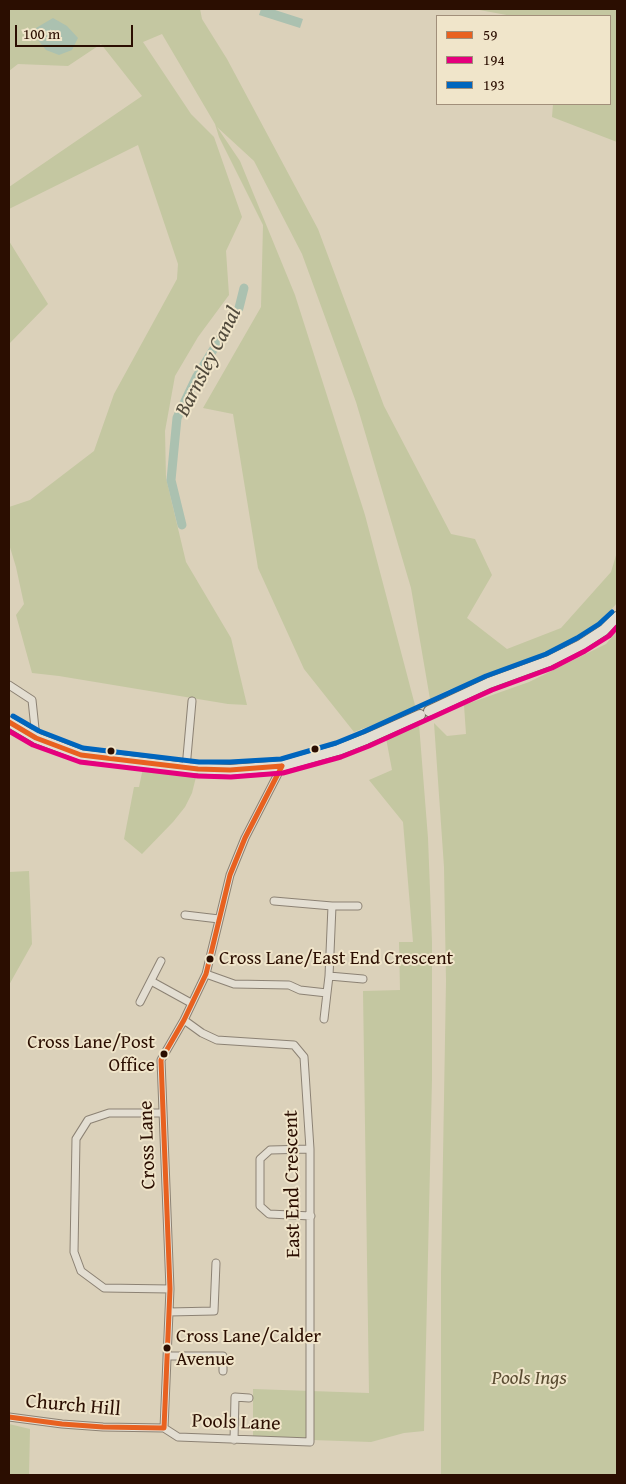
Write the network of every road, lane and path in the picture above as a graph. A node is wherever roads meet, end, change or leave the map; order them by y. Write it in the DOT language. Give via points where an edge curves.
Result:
graph roads {
  1 [pos="617,618"];
  2 [pos="9,685"];
  3 [pos="192,701"];
  4 [pos="9,722"];
  5 [pos="36,738"];
  6 [pos="282,766"];
  7 [pos="186,768"];
  8 [pos="274,901"];
  9 [pos="332,906"];
  10 [pos="358,906"];
  11 [pos="185,915"];
  12 [pos="219,919"];
  13 [pos="161,961"];
  14 [pos="206,974"];
  15 [pos="328,976"];
  16 [pos="363,979"];
  17 [pos="151,981"];
  18 [pos="327,993"];
  19 [pos="140,1002"];
  20 [pos="192,1003"];
  21 [pos="324,1018"];
  22 [pos="184,1020"];
  23 [pos="163,1114"];
  24 [pos="310,1149"];
  25 [pos="311,1216"];
  26 [pos="216,1263"];
  27 [pos="170,1289"];
  28 [pos="169,1312"];
  29 [pos="168,1356"];
  30 [pos="223,1371"];
  31 [pos="249,1398"];
  32 [pos="9,1416"];
  33 [pos="164,1428"];
  34 [pos="234,1440"];
  35 [pos="310,1442"];
  1 -- 6 [label="main road" via="604,630 549,661 489,683 345,747"];
  2 -- 5 [label="street" via="32,700"];
  3 -- 7 [label="street"];
  4 -- 5 [label="main road"];
  5 -- 7 [label="main road" via="82,755"];
  6 -- 7 [label="main road" via="230,770"];
  6 -- 12 [label="street, Cross Lane" via="245,838 230,875"];
  8 -- 9 [label="street"];
  9 -- 10 [label="street"];
  9 -- 15 [label="street"];
  11 -- 12 [label="street"];
  12 -- 14 [label="street, Cross Lane"];
  13 -- 17 [label="street"];
  14 -- 18 [label="street" via="234,984 289,985 300,990"];
  14 -- 20 [label="street, Cross Lane"];
  15 -- 16 [label="street"];
  15 -- 18 [label="street"];
  17 -- 19 [label="street"];
  17 -- 20 [label="street"];
  18 -- 21 [label="street"];
  20 -- 22 [label="street, Cross Lane"];
  22 -- 23 [label="street, Cross Lane" via="161,1060"];
  22 -- 24 [label="street, East End Crescent" via="217,1040 294,1045 304,1057"];
  23 -- 27 [label="street, Cross Lane"];
  23 -- 27 [label="street" via="110,1114 88,1120 76,1138 74,1252 81,1271 104,1288"];
  24 -- 25 [label="street, East End Crescent"];
  24 -- 25 [label="street" via="270,1150 260,1159 260,1206 269,1214"];
  25 -- 35 [label="street, East End Crescent"];
  26 -- 28 [label="street" via="214,1311"];
  27 -- 28 [label="street, Cross Lane"];
  28 -- 29 [label="street, Cross Lane"];
  29 -- 30 [label="street" via="223,1356"];
  29 -- 33 [label="street, Cross Lane"];
  31 -- 34 [label="street" via="234,1397"];
  32 -- 33 [label="street, Church Hill" via="78,1426"];
  33 -- 34 [label="street, Pools Lane" via="178,1437"];
  34 -- 35 [label="street, Pools Lane"];
}
